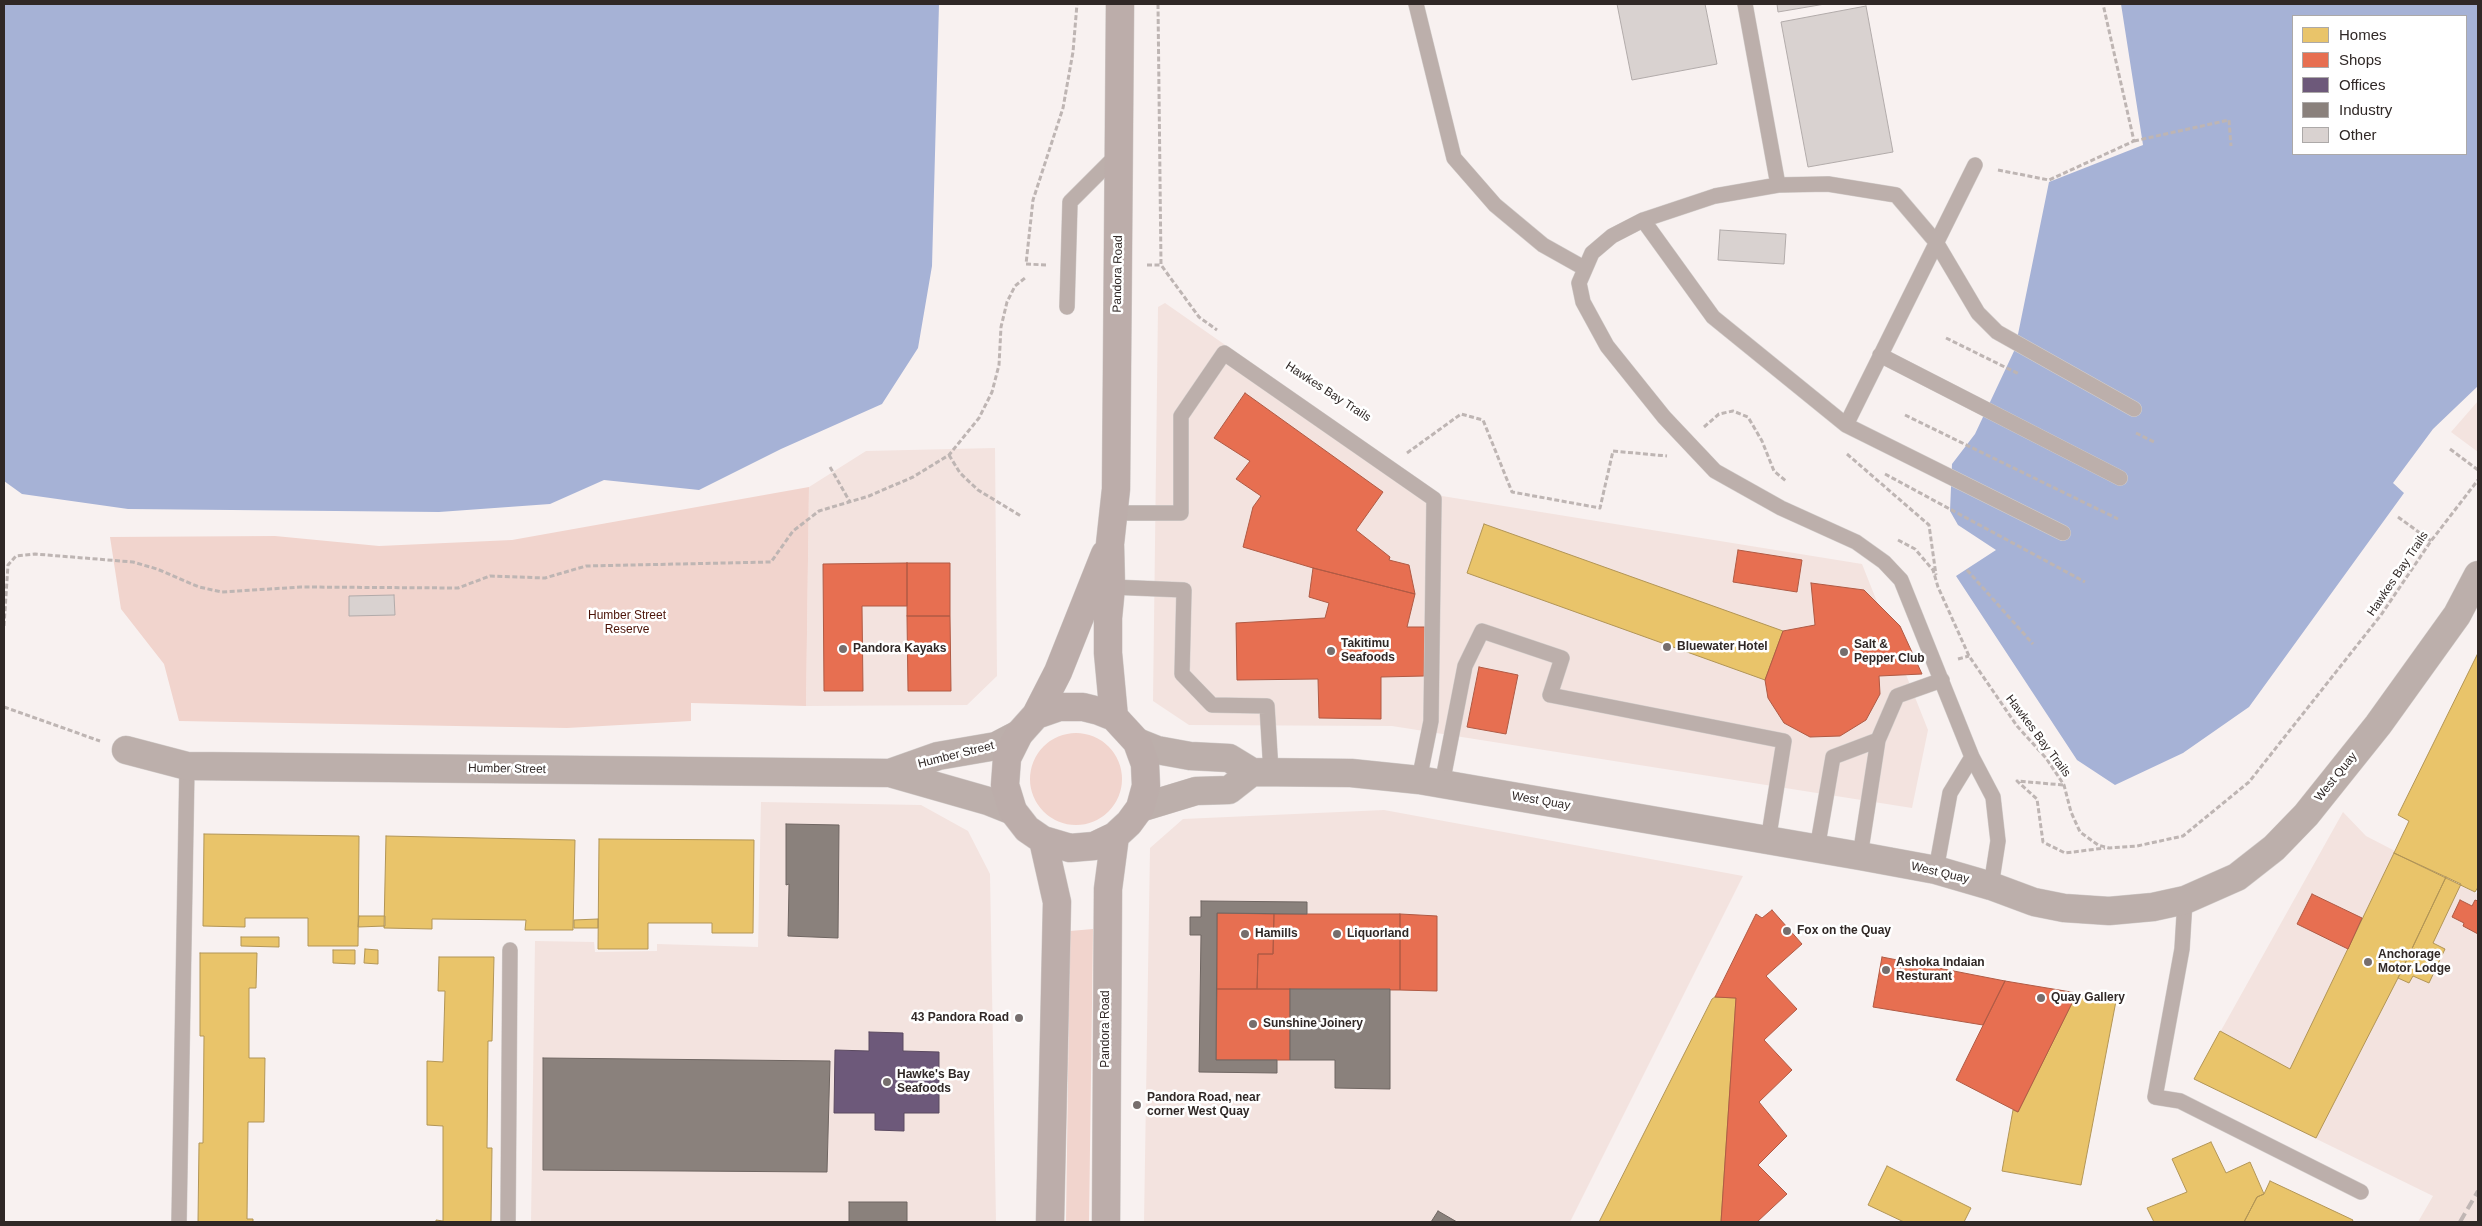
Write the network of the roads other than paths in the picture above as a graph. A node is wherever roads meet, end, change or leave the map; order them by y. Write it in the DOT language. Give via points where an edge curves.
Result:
graph roads {
  1 [pos="1120,4"];
  2 [pos="1416,4"];
  3 [pos="1745,4"];
  4 [pos="1119,153"];
  5 [pos="1975,165"];
  6 [pos="1778,185"];
  7 [pos="1643,220"];
  8 [pos="1936,242"];
  9 [pos="1584,268"];
  10 [pos="1067,307"];
  11 [pos="1880,355"];
  12 [pos="2134,410"];
  13 [pos="1846,425"];
  14 [pos="2120,478"];
  15 [pos="1113,513"];
  16 [pos="2063,533"];
  17 [pos="1110,544"];
  18 [pos="2478,575"];
  19 [pos="1111,587"];
  20 [pos="1942,680"];
  21 [pos="1114,717"];
  22 [pos="1027,724"];
  23 [pos="1878,740"];
  24 [pos="1137,742"];
  25 [pos="126,750"];
  26 [pos="1972,757"];
  27 [pos="187,766"];
  28 [pos="1261,772"];
  29 [pos="890,773"];
  30 [pos="1431,782"];
  31 [pos="1140,808"];
  32 [pos="1013,811"];
  33 [pos="1115,836"];
  34 [pos="1043,840"];
  35 [pos="1768,841"];
  36 [pos="1817,849"];
  37 [pos="1860,856"];
  38 [pos="1936,870"];
  39 [pos="1991,886"];
  40 [pos="2185,900"];
  41 [pos="510,950"];
  42 [pos="2361,1192"];
  43 [pos="179,1222"];
  44 [pos="508,1222"];
  45 [pos="1050,1222"];
  46 [pos="1106,1222"];
  1 -- 4 [label="main road, Pandora Road"];
  2 -- 9 [label="lane" via="1454,158 1495,205 1543,245"];
  3 -- 6 [label="lane"];
  4 -- 10 [label="lane" via="1070,202"];
  4 -- 15 [label="main road, Pandora Road" via="1116,489"];
  5 -- 8 [label="lane"];
  6 -- 7 [label="lane" via="1714,196"];
  6 -- 8 [label="lane" via="1828,184 1896,195"];
  7 -- 9 [label="lane" via="1612,236 1592,253"];
  7 -- 13 [label="lane" via="1713,317"];
  8 -- 11 [label="lane"];
  8 -- 12 [label="lane" via="1978,312 1998,332"];
  9 -- 20 [label="lane" via="1580,283 1582,302 1607,346 1664,417 1715,471 1781,508 1856,542 1884,562 1901,580"];
  11 -- 13 [label="lane"];
  11 -- 14 [label="lane"];
  13 -- 16 [label="lane"];
  15 -- 17 [label="main road, Pandora Road"];
  15 -- 30 [label="lane" via="1182,513 1181,416 1224,354 1434,499"];
  17 -- 19 [label="main road"];
  17 -- 22 [label="main road" via="1062,662"];
  18 -- 40 [label="street, West Quay" via="2457,616 2306,815 2274,848 2237,877"];
  19 -- 21 [label="main road" via="1108,653"];
  19 -- 28 [label="lane" via="1184,590 1182,674 1212,705 1267,706"];
  20 -- 23 [label="lane" via="1897,696"];
  20 -- 26 [label="lane"];
  21 -- 22 [label="main road" via="1083,707 1059,707"];
  21 -- 24 [label="main road"];
  22 -- 29 [label="street, Humber Street" via="996,746 938,756"];
  22 -- 32 [label="main road" via="1007,758 1005,785"];
  23 -- 36 [label="lane" via="1833,757"];
  23 -- 37 [label="lane"];
  24 -- 28 [label="street" via="1190,756 1229,758"];
  24 -- 31 [label="main road" via="1145,764 1146,786"];
  25 -- 27 [label="street, Humber Street"];
  26 -- 38 [label="lane" via="1950,793"];
  26 -- 39 [label="lane" via="1993,797 1998,841"];
  27 -- 29 [label="street, Humber Street"];
  27 -- 43 [label="lane"];
  28 -- 30 [label="street, West Quay" via="1351,773"];
  28 -- 31 [label="street" via="1229,790 1196,791"];
  29 -- 32 [label="street, Humber Street"];
  30 -- 35 [label="street, West Quay"];
  30 -- 35 [label="lane" via="1465,666 1482,631 1562,658 1550,695 1784,741"];
  31 -- 33 [label="main road"];
  32 -- 34 [label="main road" via="1027,829"];
  33 -- 34 [label="main road" via="1094,846 1070,848"];
  33 -- 46 [label="main road, Pandora Road" via="1108,889"];
  34 -- 45 [label="main road" via="1057,902"];
  35 -- 36 [label="street, West Quay"];
  36 -- 37 [label="street, West Quay"];
  37 -- 38 [label="street, West Quay"];
  38 -- 39 [label="street, West Quay"];
  39 -- 40 [label="street, West Quay" via="2034,902 2064,908 2109,911"];
  40 -- 42 [label="lane" via="2182,948 2155,1097 2180,1101"];
  41 -- 44 [label="lane"];
}
